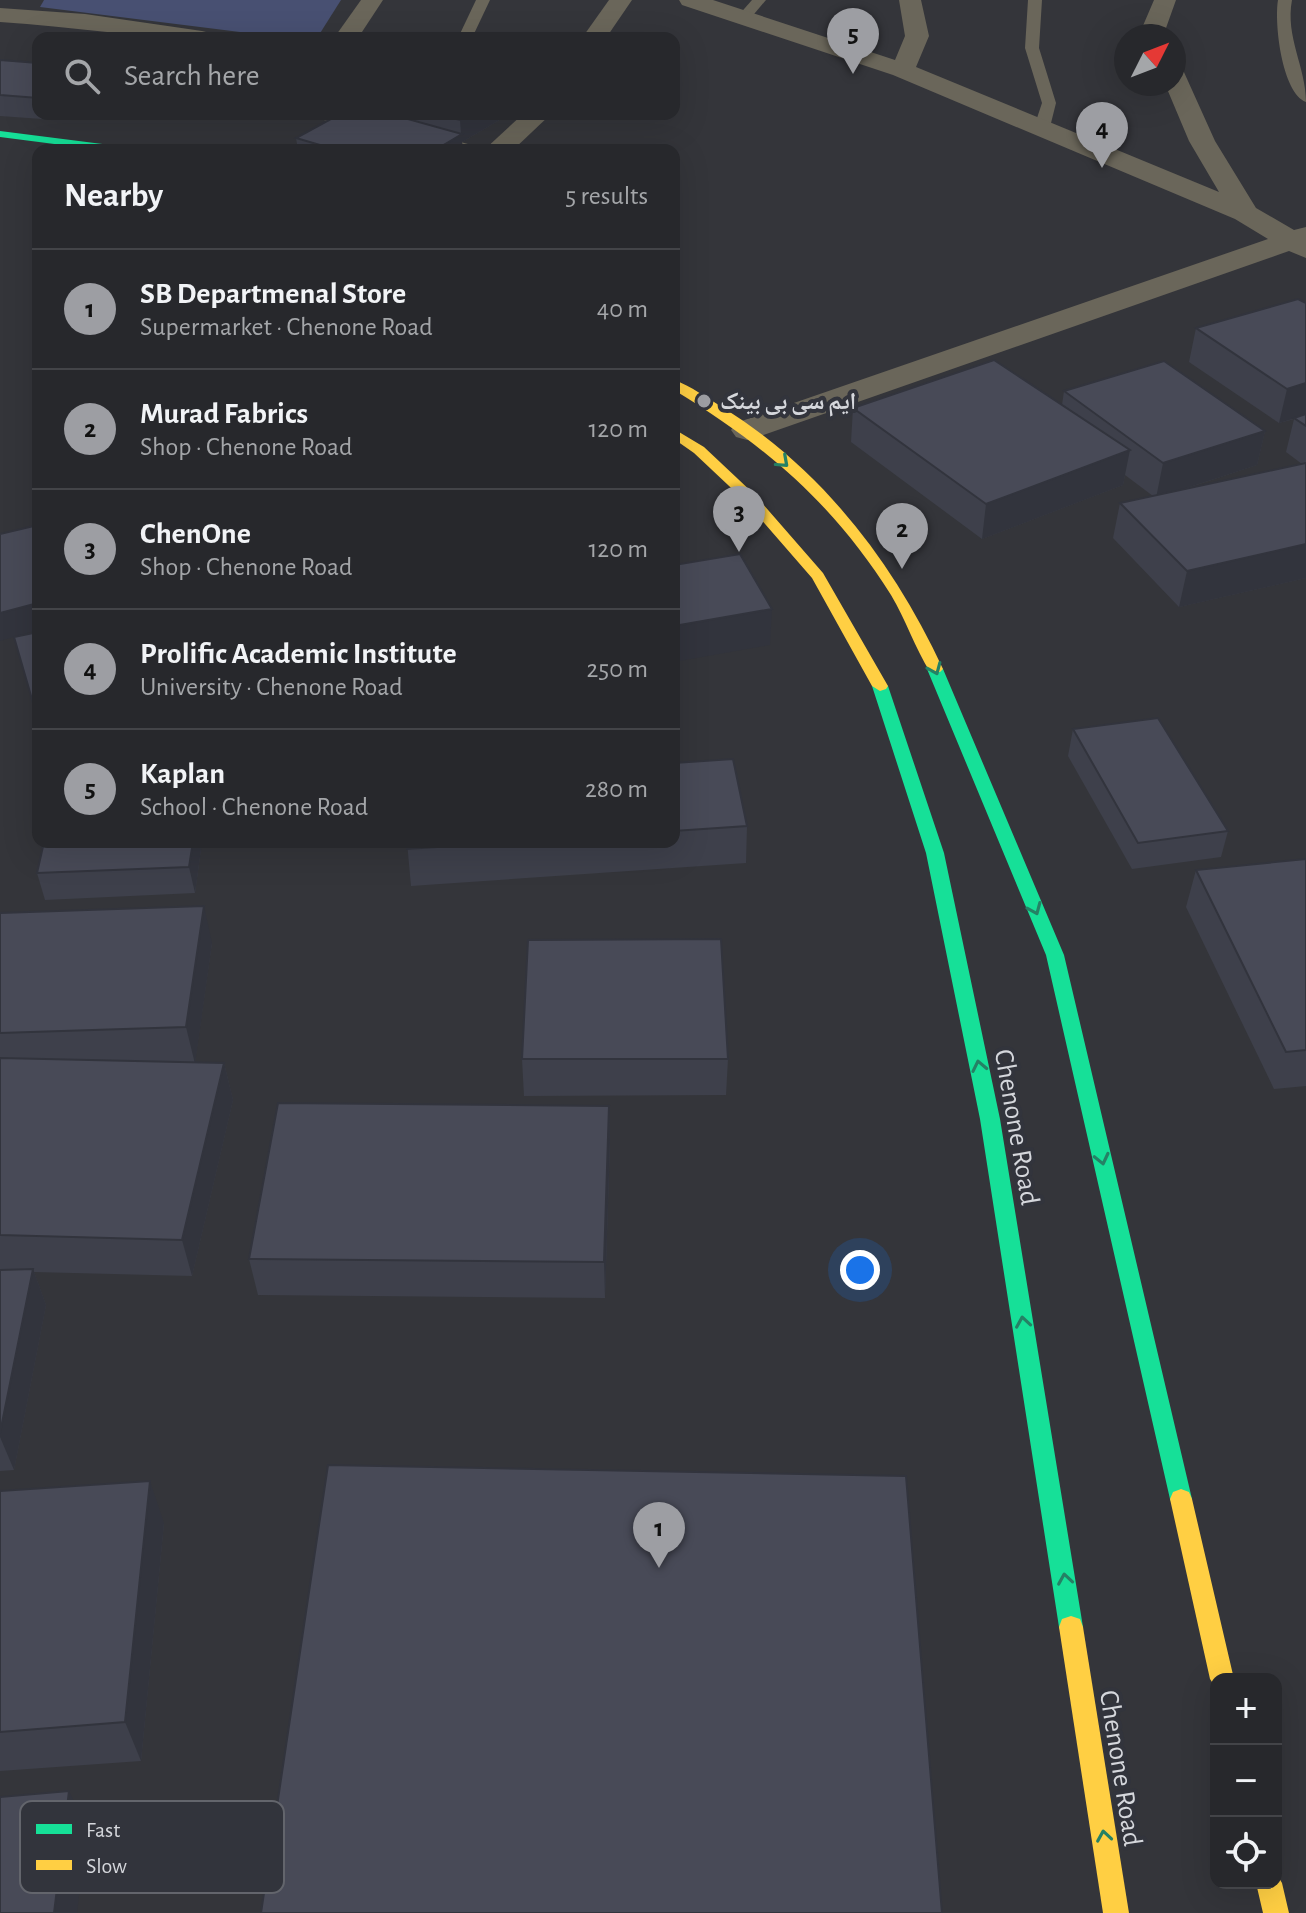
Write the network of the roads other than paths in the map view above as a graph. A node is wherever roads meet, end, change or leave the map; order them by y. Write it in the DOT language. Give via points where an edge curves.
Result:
graph roads {
  1 [pos="372,0"];
  2 [pos="483,0"];
  3 [pos="621,0"];
  4 [pos="690,0"];
  5 [pos="910,0"];
  6 [pos="1035,0"];
  7 [pos="1165,0"];
  8 [pos="1285,0"];
  9 [pos="752,8"];
  10 [pos="12,10"];
  11 [pos="1156,24"];
  12 [pos="161,32"];
  13 [pos="350,32"];
  14 [pos="468,32"];
  15 [pos="598,32"];
  16 [pos="902,70"];
  17 [pos="1183,96"];
  18 [pos="1306,98"];
  19 [pos="350,120"];
  20 [pos="531,120"];
  21 [pos="387,127"];
  22 [pos="1042,127"];
  23 [pos="0,134"];
  24 [pos="416,135"];
  25 [pos="79,144"];
  26 [pos="451,144"];
  27 [pos="504,144"];
  28 [pos="1245,213"];
  29 [pos="1300,241"];
  30 [pos="680,388"];
  31 [pos="747,430"];
  32 [pos="680,437"];
  33 [pos="1221,1673"];
  34 [pos="1270,1889"];
  35 [pos="1116,1913"];
  36 [pos="1276,1913"];
  1 -- 13 [label="street"];
  2 -- 14 [label="lane"];
  3 -- 15 [label="street"];
  4 -- 9 [label="street"];
  5 -- 16 [label="street" via="917,36"];
  6 -- 22 [label="lane" via="1032,48 1049,103"];
  7 -- 11 [label="street"];
  8 -- 18 [label="lane" via="1281,13 1288,50"];
  9 -- 16 [label="street"];
  10 -- 12 [label="street"];
  16 -- 22 [label="street"];
  17 -- 28 [label="street" via="1202,141"];
  19 -- 21 [label="lane"];
  20 -- 27 [label="street"];
  22 -- 28 [label="street"];
  23 -- 25 [label="street"];
  24 -- 26 [label="lane"];
  28 -- 29 [label="street"];
  29 -- 31 [label="street"];
  30 -- 31 [label="street"];
  31 -- 33 [label="street, one-way" via="843,516 883,568 918,628 1055,955"];
  35 -- 32 [label="street, Chenone Road, one-way" via="990,1119 935,853 878,680 818,576 750,498"];
  34 -- 36 [label="street"];
}
